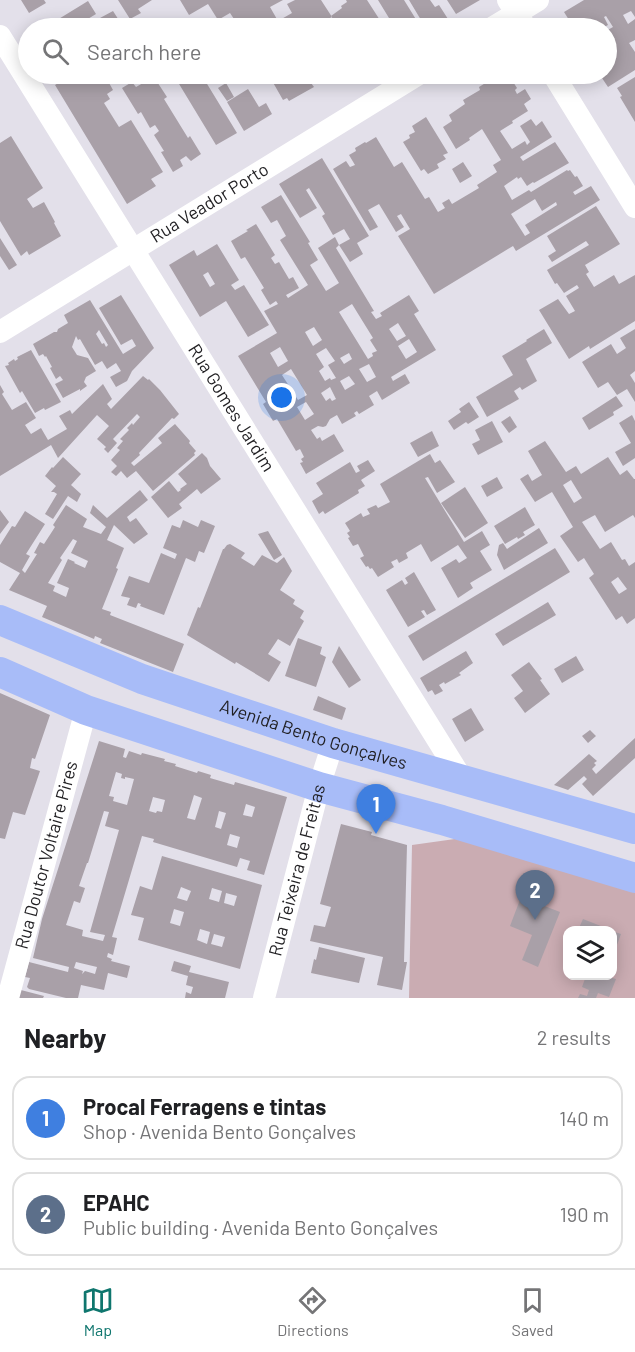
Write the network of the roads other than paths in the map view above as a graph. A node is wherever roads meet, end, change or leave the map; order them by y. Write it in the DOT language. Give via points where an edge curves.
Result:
graph roads {
  1 [pos="538,0"];
  2 [pos="517,14"];
  3 [pos="0,36"];
  4 [pos="18,65"];
  5 [pos="30,84"];
  6 [pos="403,84"];
  7 [pos="559,84"];
  8 [pos="635,207"];
  9 [pos="132,250"];
  10 [pos="0,332"];
  11 [pos="0,620"];
  12 [pos="0,672"];
  13 [pos="86,710"];
  14 [pos="333,742"];
  15 [pos="462,779"];
  16 [pos="319,787"];
  17 [pos="635,829"];
  18 [pos="635,878"];
  19 [pos="8,998"];
  20 [pos="264,998"];
  1 -- 2 [label="street"];
  3 -- 4 [label="street, Rua Gomes Jardim"];
  5 -- 9 [label="street, Rua Gomes Jardim"];
  6 -- 9 [label="street, Rua Veador Porto"];
  7 -- 8 [label="street"];
  9 -- 10 [label="street, Rua Veador Porto"];
  9 -- 15 [label="street, Rua Gomes Jardim"];
  11 -- 14 [label="main road, Avenida Bento Gonçalves" via="142,679"];
  12 -- 13 [label="main road"];
  13 -- 16 [label="main road"];
  13 -- 19 [label="street, Rua Doutor Voltaire Pires"];
  14 -- 15 [label="main road, Avenida Bento Gonçalves"];
  14 -- 16 [label="street, Rua Teixeira de Freitas"];
  15 -- 17 [label="main road, Avenida Bento Gonçalves"];
  16 -- 18 [label="main road"];
  16 -- 20 [label="street, Rua Teixeira de Freitas"];
}
